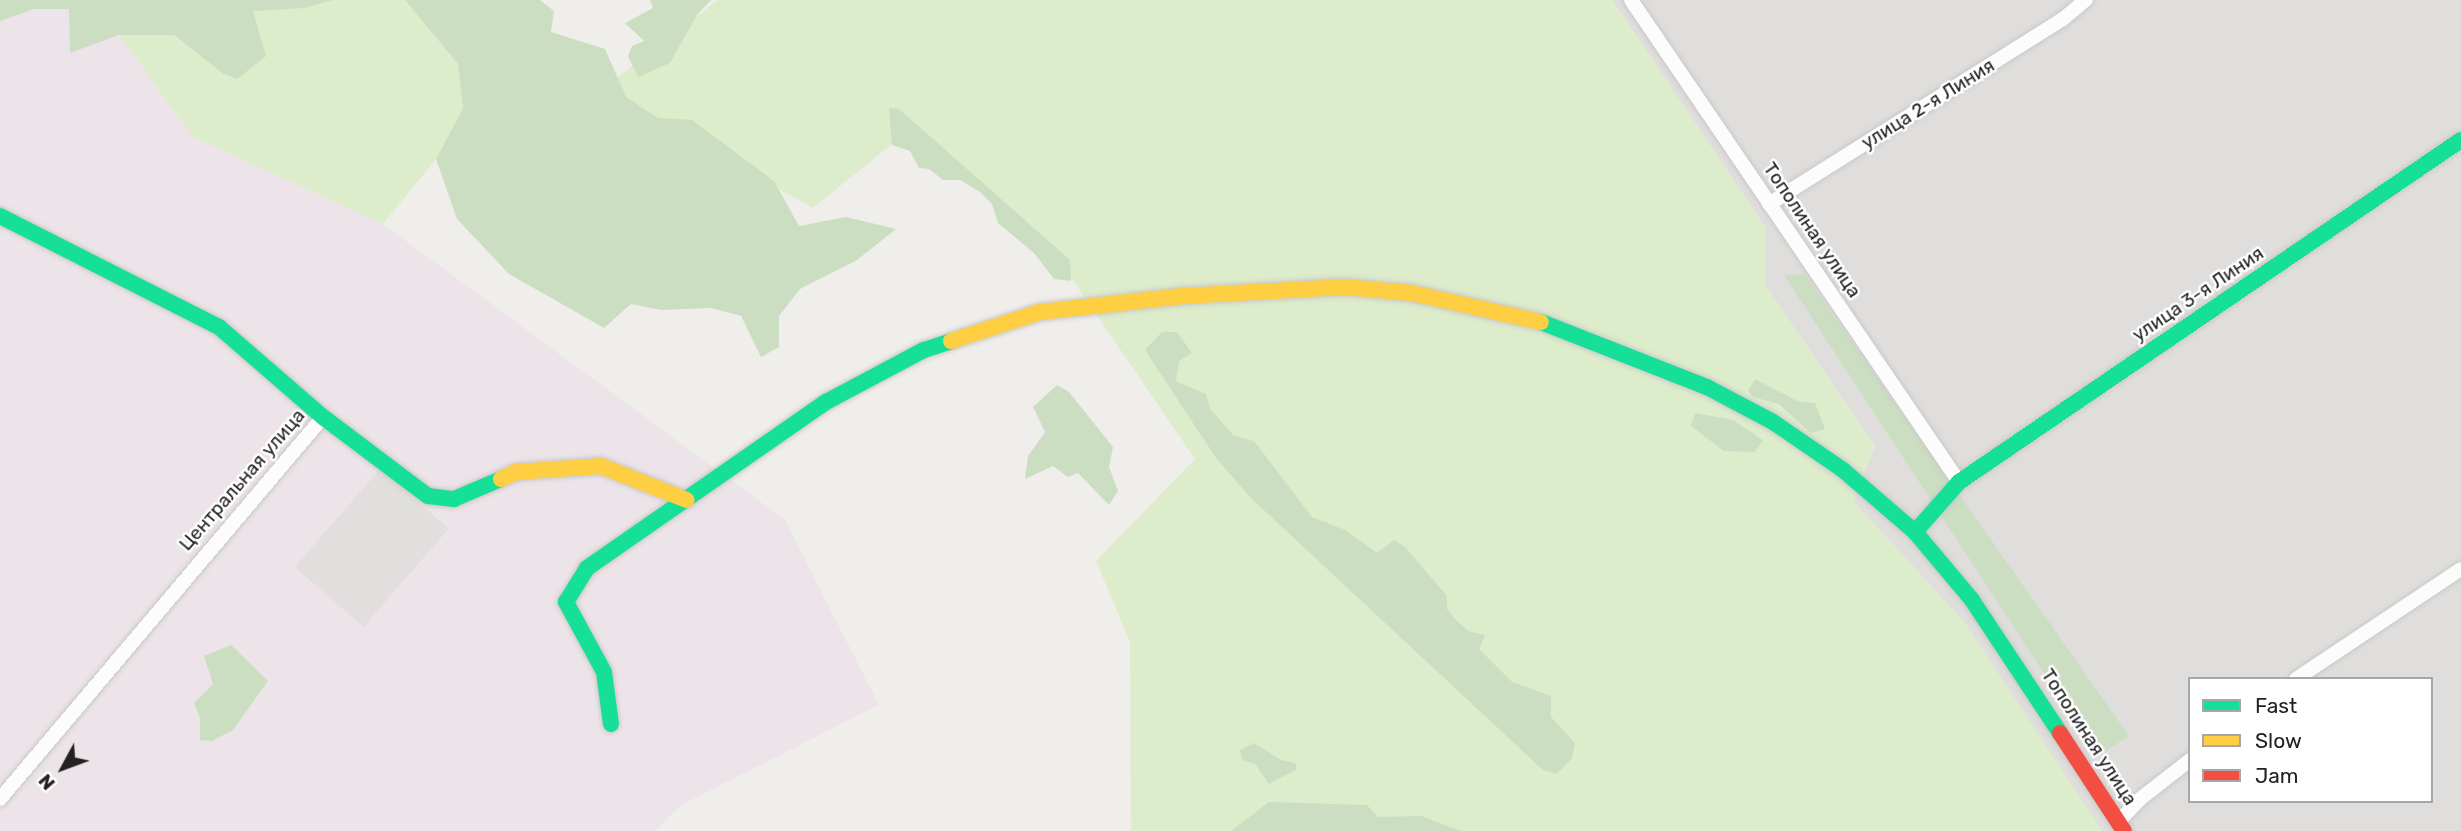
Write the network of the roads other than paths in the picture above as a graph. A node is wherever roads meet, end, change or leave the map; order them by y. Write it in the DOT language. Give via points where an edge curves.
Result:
graph roads {
  1 [pos="1631,0"];
  2 [pos="2086,0"];
  3 [pos="2461,140"];
  4 [pos="1769,204"];
  5 [pos="0,216"];
  6 [pos="323,417"];
  7 [pos="1959,482"];
  8 [pos="687,500"];
  9 [pos="1915,532"];
  10 [pos="2461,569"];
  11 [pos="2299,677"];
  12 [pos="611,724"];
  13 [pos="2188,762"];
  14 [pos="0,799"];
  15 [pos="2122,826"];
  1 -- 4 [label="street, Тополиная улица"];
  2 -- 4 [label="street, улица 2-я Линия" via="2063,19"];
  3 -- 7 [label="street, улица 3-я Линия"];
  4 -- 7 [label="street, Тополиная улица"];
  5 -- 6 [label="street, Центральная улица" via="219,327"];
  6 -- 8 [label="street" via="428,496 454,499 516,472 601,466"];
  6 -- 14 [label="street, Центральная улица"];
  7 -- 9 [label="street, улица 3-я Линия"];
  8 -- 9 [label="street, Тополиная улица" via="815,409 885,367 978,330 1040,312 1112,303 1344,287 1412,293 1520,313 1707,387 1773,422 1843,470"];
  8 -- 12 [label="street, Тополиная улица" via="587,568 566,602 604,672"];
  9 -- 15 [label="street, Тополиная улица" via="2001,641"];
  10 -- 11 [label="street"];
  13 -- 15 [label="street" via="2140,799"];
}
